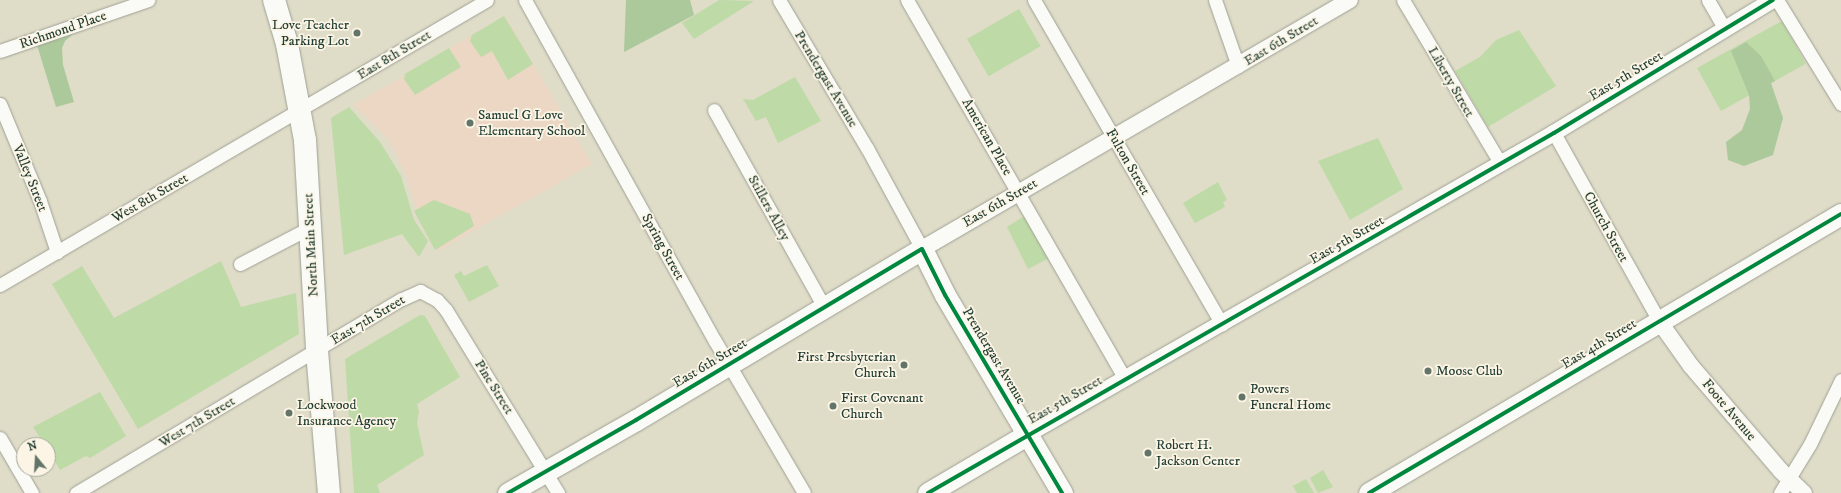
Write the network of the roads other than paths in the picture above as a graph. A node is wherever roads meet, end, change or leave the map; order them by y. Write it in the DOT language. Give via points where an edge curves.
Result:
graph roads {
  1 [pos="148,0"];
  2 [pos="274,0"];
  3 [pos="487,0"];
  4 [pos="525,0"];
  5 [pos="779,0"];
  6 [pos="907,0"];
  7 [pos="1034,0"];
  8 [pos="1215,0"];
  9 [pos="1350,0"];
  10 [pos="1403,0"];
  11 [pos="1708,0"];
  12 [pos="1773,0"];
  13 [pos="1777,0"];
  14 [pos="1725,28"];
  15 [pos="0,51"];
  16 [pos="1238,66"];
  17 [pos="0,104"];
  18 [pos="1841,104"];
  19 [pos="300,110"];
  20 [pos="714,110"];
  21 [pos="1554,133"];
  22 [pos="1114,138"];
  23 [pos="1500,163"];
  24 [pos="1019,192"];
  25 [pos="1841,214"];
  26 [pos="311,227"];
  27 [pos="922,248"];
  28 [pos="57,252"];
  29 [pos="240,264"];
  30 [pos="0,286"];
  31 [pos="420,291"];
  32 [pos="824,307"];
  33 [pos="1659,321"];
  34 [pos="1222,324"];
  35 [pos="317,351"];
  36 [pos="728,364"];
  37 [pos="1126,379"];
  38 [pos="1841,380"];
  39 [pos="1028,434"];
  40 [pos="0,438"];
  41 [pos="545,470"];
  42 [pos="1784,486"];
  43 [pos="32,493"];
  44 [pos="76,493"];
  45 [pos="329,493"];
  46 [pos="508,493"];
  47 [pos="558,493"];
  48 [pos="804,493"];
  49 [pos="928,493"];
  50 [pos="1062,493"];
  51 [pos="1369,493"];
  52 [pos="1804,493"];
  1 -- 15 [label="street, Richmond Place"];
  2 -- 19 [label="highway, North Main Street" via="287,44"];
  3 -- 19 [label="street, East 8th Street"];
  4 -- 36 [label="street, Spring Street"];
  5 -- 27 [label="street, Prendergast Avenue"];
  6 -- 24 [label="street, American Place"];
  7 -- 22 [label="street, Fulton Street"];
  8 -- 16 [label="street"];
  9 -- 16 [label="street, East 6th Street"];
  10 -- 23 [label="street, Liberty Street"];
  11 -- 14 [label="street"];
  12 -- 14 [label="street, East 5th Street"];
  13 -- 18 [label="street"];
  14 -- 21 [label="street, East 5th Street"];
  16 -- 22 [label="street, East 6th Street"];
  17 -- 28 [label="street, Valley Street" via="40,201"];
  19 -- 26 [label="highway, North Main Street" via="305,140"];
  19 -- 28 [label="street, West 8th Street"];
  20 -- 32 [label="street, Stillers Alley"];
  21 -- 23 [label="street, East 5th Street"];
  21 -- 33 [label="street, Church Street"];
  22 -- 24 [label="street, East 6th Street"];
  22 -- 34 [label="street, Fulton Street"];
  23 -- 34 [label="street, East 5th Street"];
  24 -- 27 [label="street, East 6th Street"];
  24 -- 37 [label="street, American Place"];
  25 -- 33 [label="main road, East 4th Street"];
  26 -- 29 [label="street"];
  26 -- 35 [label="highway, North Main Street"];
  27 -- 32 [label="main road, East 6th Street"];
  27 -- 39 [label="main road, Prendergast Avenue" via="945,295"];
  28 -- 30 [label="street, West 8th Street"];
  31 -- 35 [label="street, East 7th Street" via="402,299"];
  31 -- 41 [label="street, Pine Street" via="437,300 446,310"];
  32 -- 36 [label="main road, East 6th Street"];
  33 -- 42 [label="street, Foote Avenue"];
  33 -- 51 [label="main road, East 4th Street"];
  34 -- 37 [label="street, East 5th Street"];
  35 -- 44 [label="street, West 7th Street"];
  35 -- 45 [label="highway, North Main Street"];
  36 -- 41 [label="main road, East 6th Street" via="636,420"];
  36 -- 48 [label="street, Spring Street"];
  37 -- 39 [label="street, East 5th Street"];
  38 -- 42 [label="street" via="1810,444"];
  39 -- 49 [label="main road, East 5th Street"];
  39 -- 50 [label="main road, Prendergast Avenue"];
  40 -- 43 [label="street"];
  41 -- 46 [label="main road, East 6th Street"];
  41 -- 47 [label="street, Pine Street"];
  42 -- 52 [label="street, Foote Avenue"];
}
